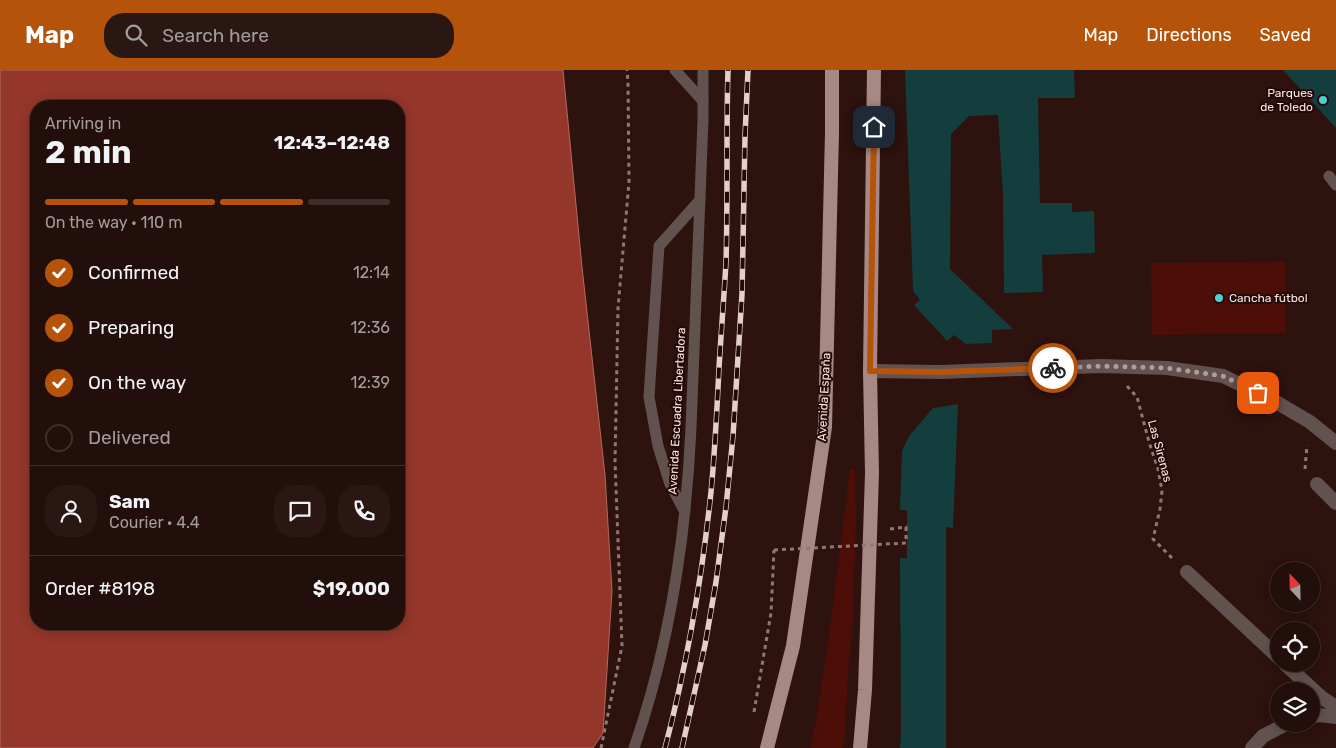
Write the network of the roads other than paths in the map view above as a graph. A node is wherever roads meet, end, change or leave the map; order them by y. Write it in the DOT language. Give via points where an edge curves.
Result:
graph roads {
  1 [pos="675,70"];
  2 [pos="703,70"];
  3 [pos="832,70"];
  4 [pos="874,70"];
  5 [pos="703,101"];
  6 [pos="700,200"];
  7 [pos="870,371"];
  8 [pos="1336,443"];
  9 [pos="1317,484"];
  10 [pos="1336,503"];
  11 [pos="685,512"];
  12 [pos="1188,572"];
  13 [pos="1270,649"];
  14 [pos="1294,672"];
  15 [pos="1336,707"];
  16 [pos="1320,715"];
  17 [pos="1336,717"];
  18 [pos="1271,732"];
  19 [pos="634,748"];
  20 [pos="767,748"];
  21 [pos="860,748"];
  22 [pos="1252,748"];
  1 -- 5 [label="lane"];
  2 -- 5 [label="lane, Avenida Escuadra Libertadora"];
  3 -- 20 [label="main road, Avenida España" via="825,427 793,646"];
  4 -- 7 [label="main road"];
  5 -- 6 [label="lane, Avenida Escuadra Libertadora"];
  6 -- 11 [label="lane, Avenida Escuadra Libertadora"];
  6 -- 11 [label="lane" via="659,246 649,397 658,446 670,484"];
  7 -- 8 [label="street" via="941,372 1101,366 1167,368 1223,376 1310,422"];
  7 -- 21 [label="main road" via="872,473"];
  9 -- 10 [label="street"];
  11 -- 19 [label="lane, Avenida Escuadra Libertadora" via="667,629"];
  12 -- 13 [label="street"];
  14 -- 15 [label="street"];
  16 -- 17 [label="street"];
  18 -- 22 [label="street"];
}
